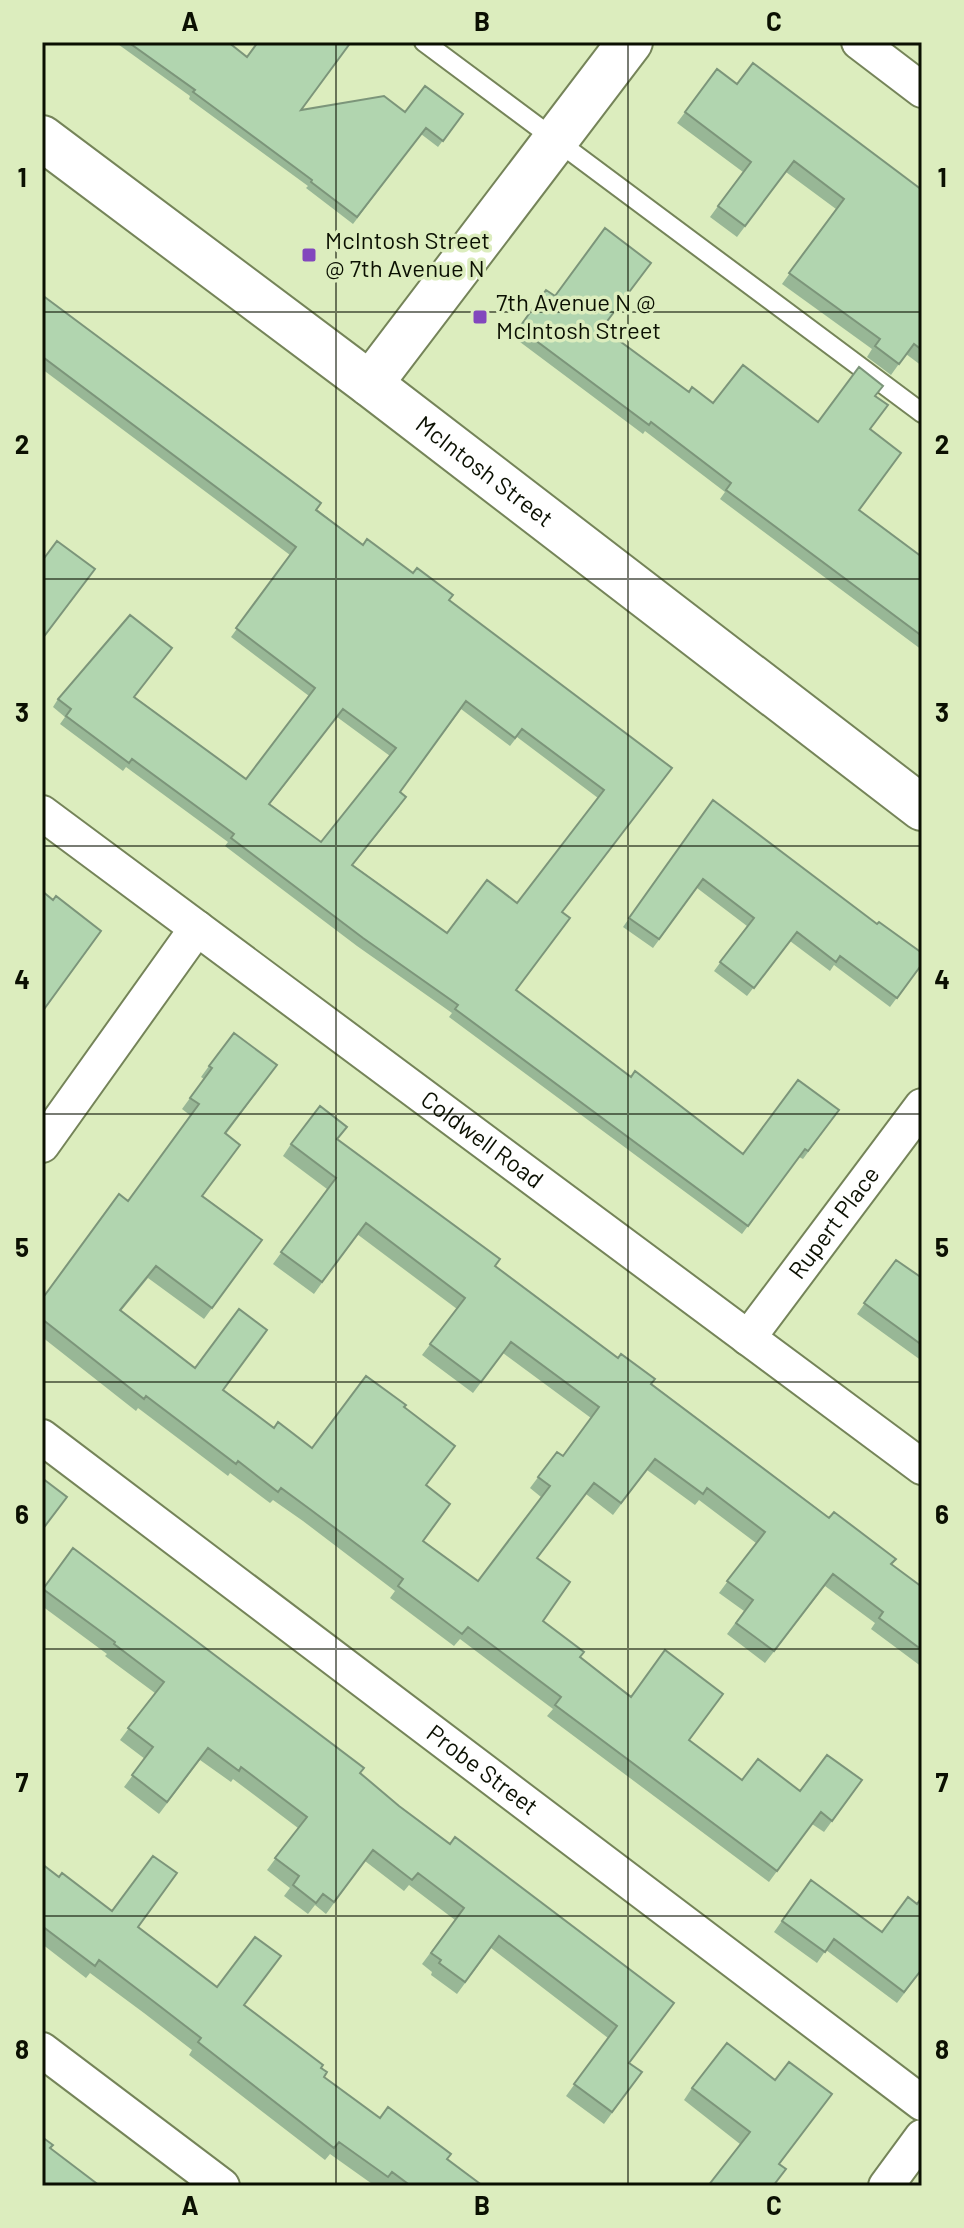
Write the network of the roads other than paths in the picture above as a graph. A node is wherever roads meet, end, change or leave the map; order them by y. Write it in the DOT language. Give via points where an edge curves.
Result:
graph roads {
  1 [pos="424,42"];
  2 [pos="630,42"];
  3 [pos="859,42"];
  4 [pos="922,90"];
  5 [pos="42,138"];
  6 [pos="555,139"];
  7 [pos="370,384"];
  8 [pos="922,413"];
  9 [pos="922,808"];
  10 [pos="42,813"];
  11 [pos="197,928"];
  12 [pos="922,1106"];
  13 [pos="42,1145"];
  14 [pos="748,1338"];
  15 [pos="42,1437"];
  16 [pos="922,1467"];
  17 [pos="42,2050"];
  18 [pos="922,2103"];
  19 [pos="922,2137"];
  20 [pos="222,2186"];
  21 [pos="886,2186"];
  1 -- 6 [label="lane"];
  2 -- 6 [label="street"];
  3 -- 4 [label="street"];
  5 -- 7 [label="street, McIntosh Street"];
  6 -- 7 [label="street"];
  6 -- 8 [label="lane"];
  7 -- 9 [label="street, McIntosh Street"];
  10 -- 11 [label="street, Coldwell Road"];
  11 -- 13 [label="street"];
  11 -- 14 [label="street, Coldwell Road"];
  12 -- 14 [label="street, Rupert Place"];
  14 -- 16 [label="street, Coldwell Road"];
  15 -- 18 [label="street, Probe Street"];
  17 -- 20 [label="street"];
  19 -- 21 [label="street"];
}
